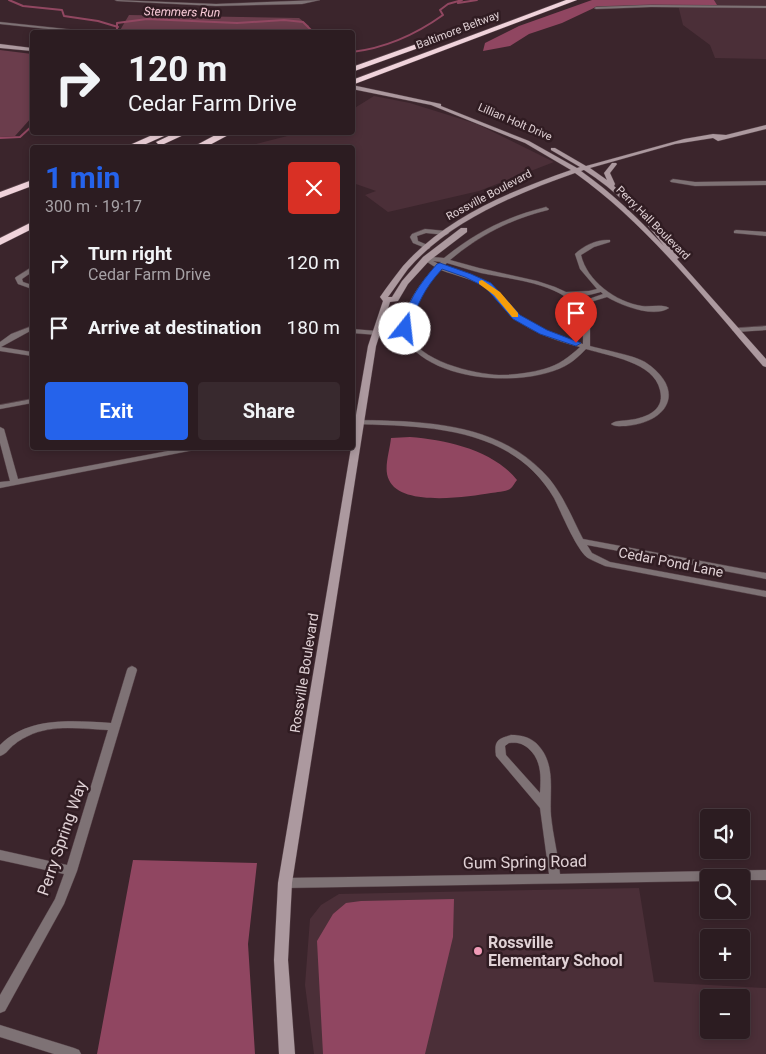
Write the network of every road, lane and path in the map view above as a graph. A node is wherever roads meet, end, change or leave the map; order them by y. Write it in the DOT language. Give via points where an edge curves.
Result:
graph roads {
  1 [pos="116,0"];
  2 [pos="129,0"];
  3 [pos="318,0"];
  4 [pos="573,0"];
  5 [pos="192,2"];
  6 [pos="261,2"];
  7 [pos="766,7"];
  8 [pos="596,8"];
  9 [pos="26,19"];
  10 [pos="0,22"];
  11 [pos="18,24"];
  12 [pos="474,26"];
  13 [pos="68,30"];
  14 [pos="0,46"];
  15 [pos="30,50"];
  16 [pos="355,69"];
  17 [pos="355,84"];
  18 [pos="355,86"];
  19 [pos="434,105"];
  20 [pos="766,127"];
  21 [pos="508,128"];
  22 [pos="501,131"];
  23 [pos="161,135"];
  24 [pos="178,135"];
  25 [pos="223,135"];
  26 [pos="723,136"];
  27 [pos="135,145"];
  28 [pos="154,145"];
  29 [pos="202,145"];
  30 [pos="614,164"];
  31 [pos="584,170"];
  32 [pos="673,181"];
  33 [pos="766,182"];
  34 [pos="30,184"];
  35 [pos="614,187"];
  36 [pos="30,191"];
  37 [pos="0,195"];
  38 [pos="0,203"];
  39 [pos="546,209"];
  40 [pos="30,221"];
  41 [pos="30,227"];
  42 [pos="736,232"];
  43 [pos="446,233"];
  44 [pos="766,234"];
  45 [pos="0,236"];
  46 [pos="608,241"];
  47 [pos="0,242"];
  48 [pos="428,246"];
  49 [pos="426,259"];
  50 [pos="447,261"];
  51 [pos="440,266"];
  52 [pos="30,269"];
  53 [pos="476,270"];
  54 [pos="468,275"];
  55 [pos="689,276"];
  56 [pos="30,286"];
  57 [pos="601,290"];
  58 [pos="567,294"];
  59 [pos="607,295"];
  60 [pos="387,301"];
  61 [pos="580,307"];
  62 [pos="666,308"];
  63 [pos="355,326"];
  64 [pos="766,328"];
  65 [pos="30,329"];
  66 [pos="376,330"];
  67 [pos="736,330"];
  68 [pos="355,331"];
  69 [pos="405,332"];
  70 [pos="0,345"];
  71 [pos="586,346"];
  72 [pos="0,349"];
  73 [pos="30,354"];
  74 [pos="766,364"];
  75 [pos="30,401"];
  76 [pos="0,407"];
  77 [pos="356,422"];
  78 [pos="615,424"];
  79 [pos="0,428"];
  80 [pos="183,450"];
  81 [pos="352,450"];
  82 [pos="15,482"];
  83 [pos="0,485"];
  84 [pos="580,541"];
  85 [pos="691,561"];
  86 [pos="766,576"];
  87 [pos="688,579"];
  88 [pos="766,594"];
  89 [pos="132,670"];
  90 [pos="115,727"];
  91 [pos="0,752"];
  92 [pos="545,807"];
  93 [pos="0,855"];
  94 [pos="71,871"];
  95 [pos="766,875"];
  96 [pos="555,878"];
  97 [pos="285,883"];
  98 [pos="0,1006"];
  99 [pos="0,1031"];
  100 [pos="74,1054"];
  101 [pos="287,1054"];
  1 -- 2 [label="street"];
  2 -- 5 [label="street"];
  3 -- 6 [label="street"];
  4 -- 17 [label="highway, Baltimore Beltway"];
  5 -- 6 [label="street"];
  7 -- 8 [label="street"];
  9 -- 11 [label="street"];
  10 -- 11 [label="street"];
  11 -- 13 [label="street"];
  12 -- 16 [label="highway, Baltimore Beltway"];
  14 -- 15 [label="main road"];
  18 -- 19 [label="main road, Lillian Holt Drive"];
  19 -- 21 [label="main road, Lillian Holt Drive" via="459,110"];
  19 -- 22 [label="main road, Lillian Holt Drive"];
  20 -- 26 [label="main road, Rossville Boulevard"];
  21 -- 22 [label="main road"];
  21 -- 31 [label="main road, Lillian Holt Drive" via="554,149"];
  22 -- 31 [label="main road, Lillian Holt Drive"];
  23 -- 27 [label="highway"];
  24 -- 28 [label="highway"];
  25 -- 29 [label="highway"];
  26 -- 30 [label="main road, Rossville Boulevard"];
  26 -- 31 [label="main road, Rossville Boulevard" via="656,148"];
  30 -- 31 [label="main road, Rossville Boulevard"];
  30 -- 35 [label="main road" via="606,173"];
  31 -- 35 [label="main road, Perry Hall Boulevard"];
  31 -- 43 [label="main road, Rossville Boulevard" via="513,195"];
  31 -- 49 [label="main road, Rossville Boulevard" via="497,210 453,237"];
  31 -- 55 [label="main road, Perry Hall Boulevard"];
  32 -- 33 [label="street" via="695,184"];
  34 -- 37 [label="highway"];
  35 -- 55 [label="main road, Perry Hall Boulevard" via="656,228"];
  36 -- 38 [label="highway"];
  39 -- 50 [label="street" via="528,211 506,220"];
  40 -- 45 [label="highway"];
  41 -- 47 [label="highway"];
  42 -- 44 [label="street"];
  43 -- 48 [label="main road, Rossville Boulevard"];
  43 -- 48 [label="street" via="425,231 412,237 415,242"];
  46 -- 57 [label="street" via="585,248 578,254 580,265"];
  48 -- 60 [label="main road, Rossville Boulevard" via="395,281 384,297"];
  49 -- 50 [label="street"];
  49 -- 51 [label="street"];
  49 -- 60 [label="main road, Rossville Boulevard" via="405,282 395,299"];
  50 -- 51 [label="street"];
  50 -- 53 [label="street"];
  51 -- 54 [label="street"];
  51 -- 69 [label="street" via="412,304"];
  52 -- 56 [label="street" via="18,278 20,284"];
  53 -- 54 [label="street"];
  53 -- 58 [label="street" via="532,281"];
  54 -- 71 [label="street" via="488,285 517,317 543,332"];
  55 -- 67 [label="main road, Perry Hall Boulevard"];
  57 -- 58 [label="street"];
  57 -- 59 [label="street"];
  58 -- 61 [label="street"];
  59 -- 61 [label="street" via="585,302"];
  59 -- 62 [label="street" via="627,306"];
  60 -- 66 [label="main road, Rossville Boulevard"];
  61 -- 71 [label="street" via="588,324"];
  63 -- 66 [label="street"];
  64 -- 67 [label="street"];
  65 -- 70 [label="street"];
  66 -- 68 [label="street"];
  66 -- 69 [label="street"];
  66 -- 77 [label="main road, Rossville Boulevard"];
  67 -- 74 [label="main road, Perry Hall Boulevard"];
  69 -- 71 [label="street" via="412,345 428,358 448,367 498,377 532,374 564,364"];
  71 -- 78 [label="street" via="641,363 664,384 664,403 660,410 638,421"];
  72 -- 73 [label="street"];
  75 -- 76 [label="street"];
  77 -- 84 [label="street, Cedar Pond Lane" via="446,428 480,436 507,448 530,463 546,481"];
  79 -- 82 [label="street"];
  80 -- 82 [label="street"];
  81 -- 97 [label="main road, Rossville Boulevard"];
  82 -- 83 [label="street"];
  84 -- 85 [label="street, Cedar Pond Lane"];
  84 -- 87 [label="street, Cedar Pond Lane" via="589,555 601,561"];
  85 -- 86 [label="street, Cedar Pond Lane"];
  85 -- 87 [label="street"];
  87 -- 88 [label="street, Cedar Pond Lane"];
  89 -- 90 [label="street, Perry Spring Way"];
  90 -- 91 [label="street" via="41,727 13,739"];
  90 -- 94 [label="street, Perry Spring Way"];
  92 -- 92 [label="street" via="543,760 524,739 504,740 500,745 501,756"];
  92 -- 96 [label="street"];
  93 -- 94 [label="street"];
  94 -- 98 [label="street, Perry Spring Way" via="60,900"];
  95 -- 96 [label="street, Gum Spring Road"];
  96 -- 97 [label="street, Gum Spring Road"];
  97 -- 101 [label="main road, Rossville Boulevard" via="281,960"];
  99 -- 100 [label="street"];
}
